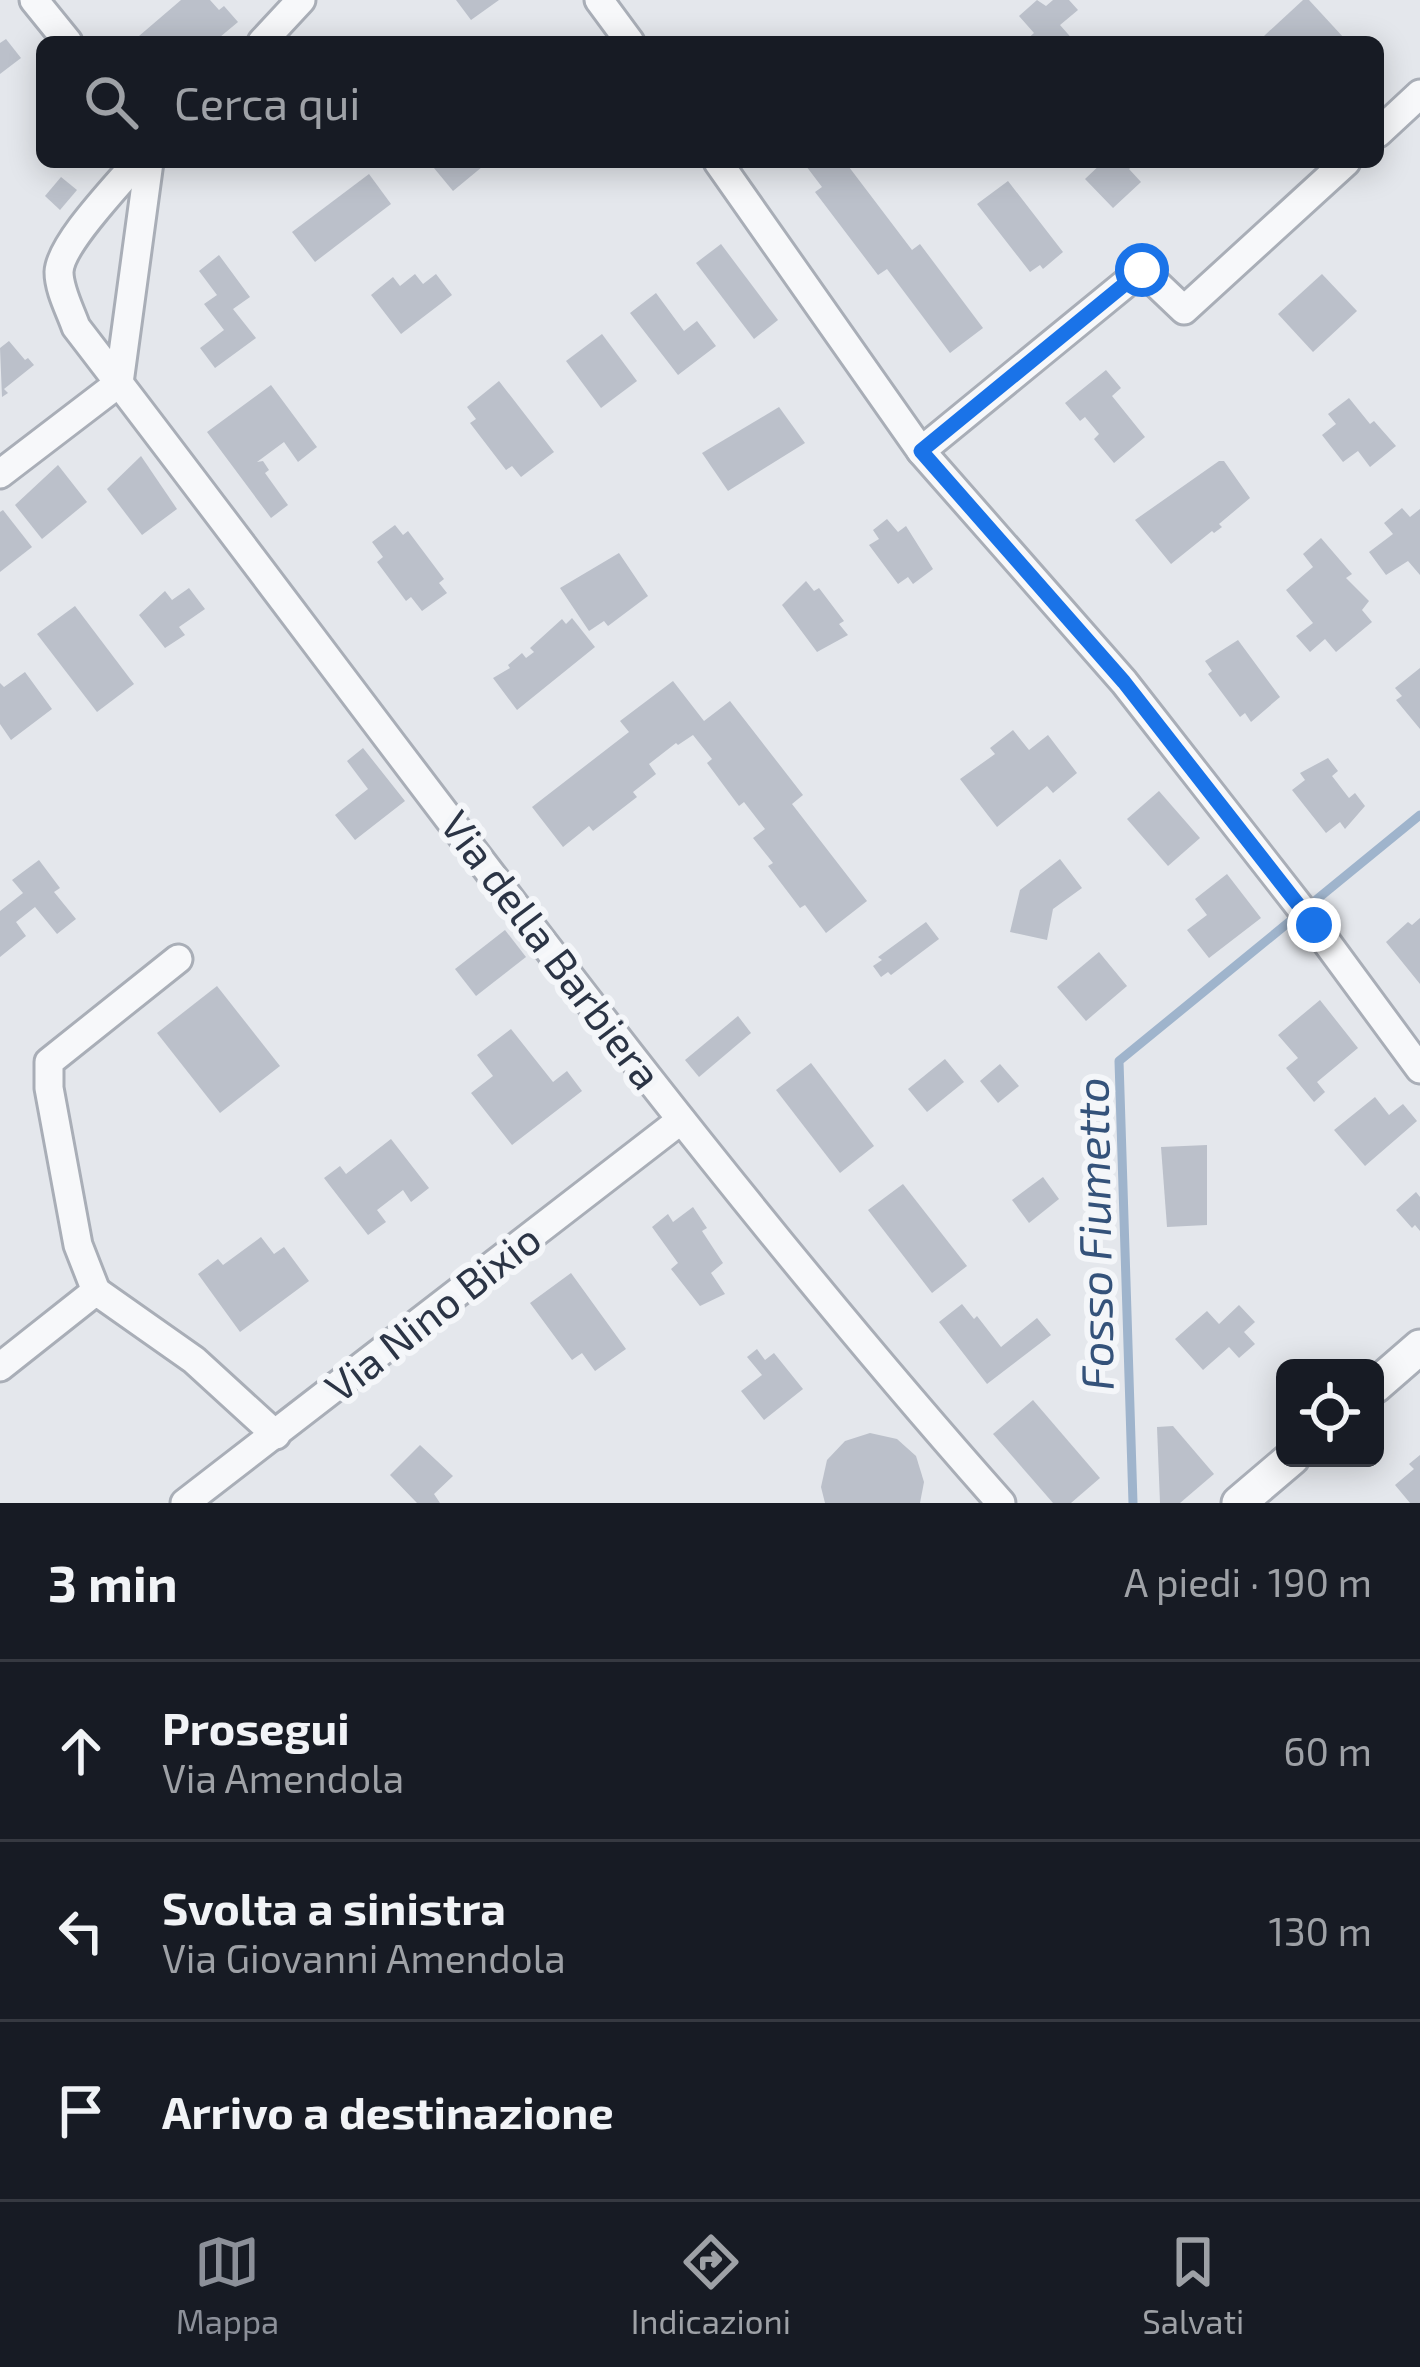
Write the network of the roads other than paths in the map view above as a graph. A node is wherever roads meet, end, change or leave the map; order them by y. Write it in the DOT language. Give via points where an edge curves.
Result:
graph roads {
  1 [pos="34,0"];
  2 [pos="301,0"];
  3 [pos="598,0"];
  4 [pos="63,36"];
  5 [pos="268,36"];
  6 [pos="625,36"];
  7 [pos="1420,94"];
  8 [pos="1384,127"];
  9 [pos="132,168"];
  10 [pos="147,168"];
  11 [pos="722,168"];
  12 [pos="1339,168"];
  13 [pos="119,383"];
  14 [pos="921,451"];
  15 [pos="0,475"];
  16 [pos="178,958"];
  17 [pos="1420,1069"];
  18 [pos="681,1120"];
  19 [pos="96,1292"];
  20 [pos="1420,1347"];
  21 [pos="0,1366"];
  22 [pos="1384,1378"];
  23 [pos="275,1435"];
  24 [pos="1282,1467"];
  25 [pos="185,1503"];
  26 [pos="1001,1503"];
  27 [pos="1240,1503"];
  1 -- 4 [label="street"];
  2 -- 5 [label="street"];
  3 -- 6 [label="street"];
  7 -- 8 [label="street"];
  9 -- 13 [label="street, Via della Barbiera" via="59,265 76,327"];
  10 -- 13 [label="street"];
  11 -- 14 [label="street"];
  12 -- 14 [label="street" via="1184,310 1142,270"];
  13 -- 15 [label="street"];
  13 -- 18 [label="street, Via della Barbiera"];
  14 -- 17 [label="street" via="1124,682"];
  16 -- 19 [label="street" via="49,1062 78,1244"];
  18 -- 23 [label="street, Via Nino Bixio"];
  18 -- 26 [label="street, Via della Barbiera"];
  19 -- 21 [label="street"];
  19 -- 23 [label="street" via="194,1360"];
  20 -- 22 [label="street"];
  23 -- 25 [label="street, Via Nino Bixio"];
  24 -- 27 [label="street"];
}
